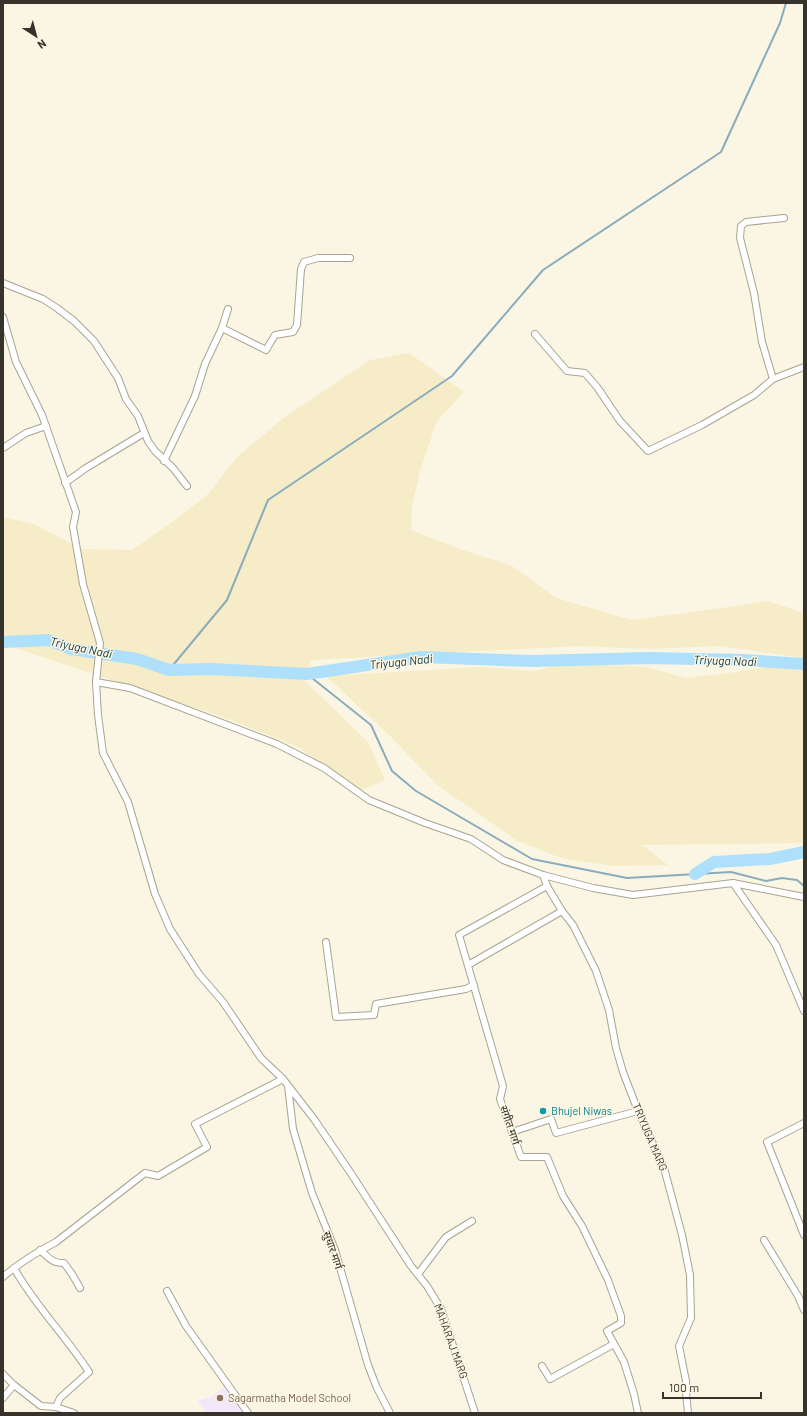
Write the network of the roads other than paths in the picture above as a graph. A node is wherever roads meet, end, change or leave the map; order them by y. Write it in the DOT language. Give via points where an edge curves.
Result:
graph roads {
  1 [pos="784,218"];
  2 [pos="350,258"];
  3 [pos="3,283"];
  4 [pos="228,309"];
  5 [pos="3,317"];
  6 [pos="222,328"];
  7 [pos="535,334"];
  8 [pos="804,367"];
  9 [pos="774,378"];
  10 [pos="46,426"];
  11 [pos="144,433"];
  12 [pos="3,448"];
  13 [pos="164,461"];
  14 [pos="65,482"];
  15 [pos="186,486"];
  16 [pos="96,682"];
  17 [pos="542,875"];
  18 [pos="734,883"];
  19 [pos="547,886"];
  20 [pos="804,897"];
  21 [pos="562,911"];
  22 [pos="326,942"];
  23 [pos="468,966"];
  24 [pos="474,985"];
  25 [pos="804,1011"];
  26 [pos="283,1079"];
  27 [pos="288,1084"];
  28 [pos="638,1111"];
  29 [pos="804,1123"];
  30 [pos="512,1132"];
  31 [pos="472,1221"];
  32 [pos="804,1235"];
  33 [pos="764,1240"];
  34 [pos="40,1250"];
  35 [pos="14,1268"];
  36 [pos="418,1274"];
  37 [pos="3,1277"];
  38 [pos="80,1288"];
  39 [pos="167,1291"];
  40 [pos="804,1292"];
  41 [pos="798,1296"];
  42 [pos="804,1310"];
  43 [pos="614,1344"];
  44 [pos="542,1366"];
  45 [pos="3,1374"];
  46 [pos="14,1385"];
  47 [pos="3,1398"];
  48 [pos="41,1406"];
  49 [pos="56,1407"];
  50 [pos="42,1413"];
  51 [pos="74,1413"];
  52 [pos="248,1413"];
  53 [pos="390,1413"];
  54 [pos="475,1413"];
  55 [pos="638,1413"];
  56 [pos="688,1413"];
  1 -- 9 [label="street" via="746,222 741,226 740,238 754,293 762,342"];
  2 -- 6 [label="street" via="318,258 304,262 301,269 297,325 293,332 275,335 266,350"];
  3 -- 11 [label="street" via="52,305 74,321 94,342 118,378"];
  4 -- 6 [label="street"];
  5 -- 10 [label="street, MAHARAJ MARG" via="16,362"];
  6 -- 13 [label="street" via="205,364 195,396"];
  7 -- 9 [label="street" via="566,371 585,373 620,421 648,451 702,425 754,395"];
  8 -- 9 [label="street"];
  10 -- 12 [label="street" via="26,433"];
  10 -- 14 [label="street, MAHARAJ MARG"];
  11 -- 13 [label="street"];
  11 -- 14 [label="street"];
  13 -- 15 [label="street" via="173,468"];
  14 -- 16 [label="street, MAHARAJ MARG" via="76,512 73,527 83,584 100,643"];
  16 -- 17 [label="street" via="130,688 277,744 324,768 369,800 471,839 503,860"];
  16 -- 26 [label="street, MAHARAJ MARG" via="103,753 128,802 155,894 170,929 199,974 223,1002 261,1058"];
  17 -- 18 [label="street" via="633,895"];
  17 -- 19 [label="street, TRIYUGA MARG"];
  18 -- 20 [label="street"];
  18 -- 25 [label="street" via="776,945"];
  19 -- 21 [label="street, TRIYUGA MARG"];
  19 -- 23 [label="street, संगीत मार्ग" via="459,935"];
  21 -- 23 [label="street"];
  21 -- 28 [label="street, TRIYUGA MARG" via="573,925 596,971 609,1010 623,1072"];
  22 -- 24 [label="street" via="336,1017 374,1015 376,1004"];
  23 -- 24 [label="street, संगीत मार्ग"];
  24 -- 30 [label="street, संगीत मार्ग" via="503,1086 500,1099"];
  26 -- 27 [label="street, MAHARAJ MARG"];
  26 -- 34 [label="street" via="195,1124 207,1147 158,1176 145,1173 56,1242"];
  27 -- 36 [label="street, MAHARAJ MARG"];
  27 -- 53 [label="street, सुधार मार्ग" via="293,1129 312,1193 335,1250 368,1365"];
  28 -- 30 [label="street" via="556,1133 551,1119"];
  28 -- 56 [label="street, TRIYUGA MARG" via="664,1168 690,1275 691,1318 679,1346 686,1381"];
  29 -- 32 [label="street" via="767,1142"];
  30 -- 43 [label="street, संगीत मार्ग" via="521,1157 547,1157 563,1196 582,1226 608,1280 621,1316 621,1323 607,1331"];
  31 -- 36 [label="street" via="446,1237"];
  33 -- 41 [label="street"];
  34 -- 35 [label="street"];
  34 -- 38 [label="street" via="57,1264 64,1263"];
  35 -- 37 [label="street"];
  35 -- 49 [label="street" via="39,1306 90,1372 60,1398"];
  36 -- 54 [label="street, MAHARAJ MARG" via="441,1309"];
  39 -- 52 [label="street" via="186,1326"];
  40 -- 41 [label="street"];
  41 -- 42 [label="street"];
  43 -- 44 [label="street" via="550,1379"];
  43 -- 55 [label="street, संगीत मार्ग" via="624,1362"];
  45 -- 46 [label="street"];
  46 -- 47 [label="street"];
  46 -- 48 [label="street"];
  48 -- 49 [label="street"];
  48 -- 50 [label="street"];
  49 -- 51 [label="street"];
}
